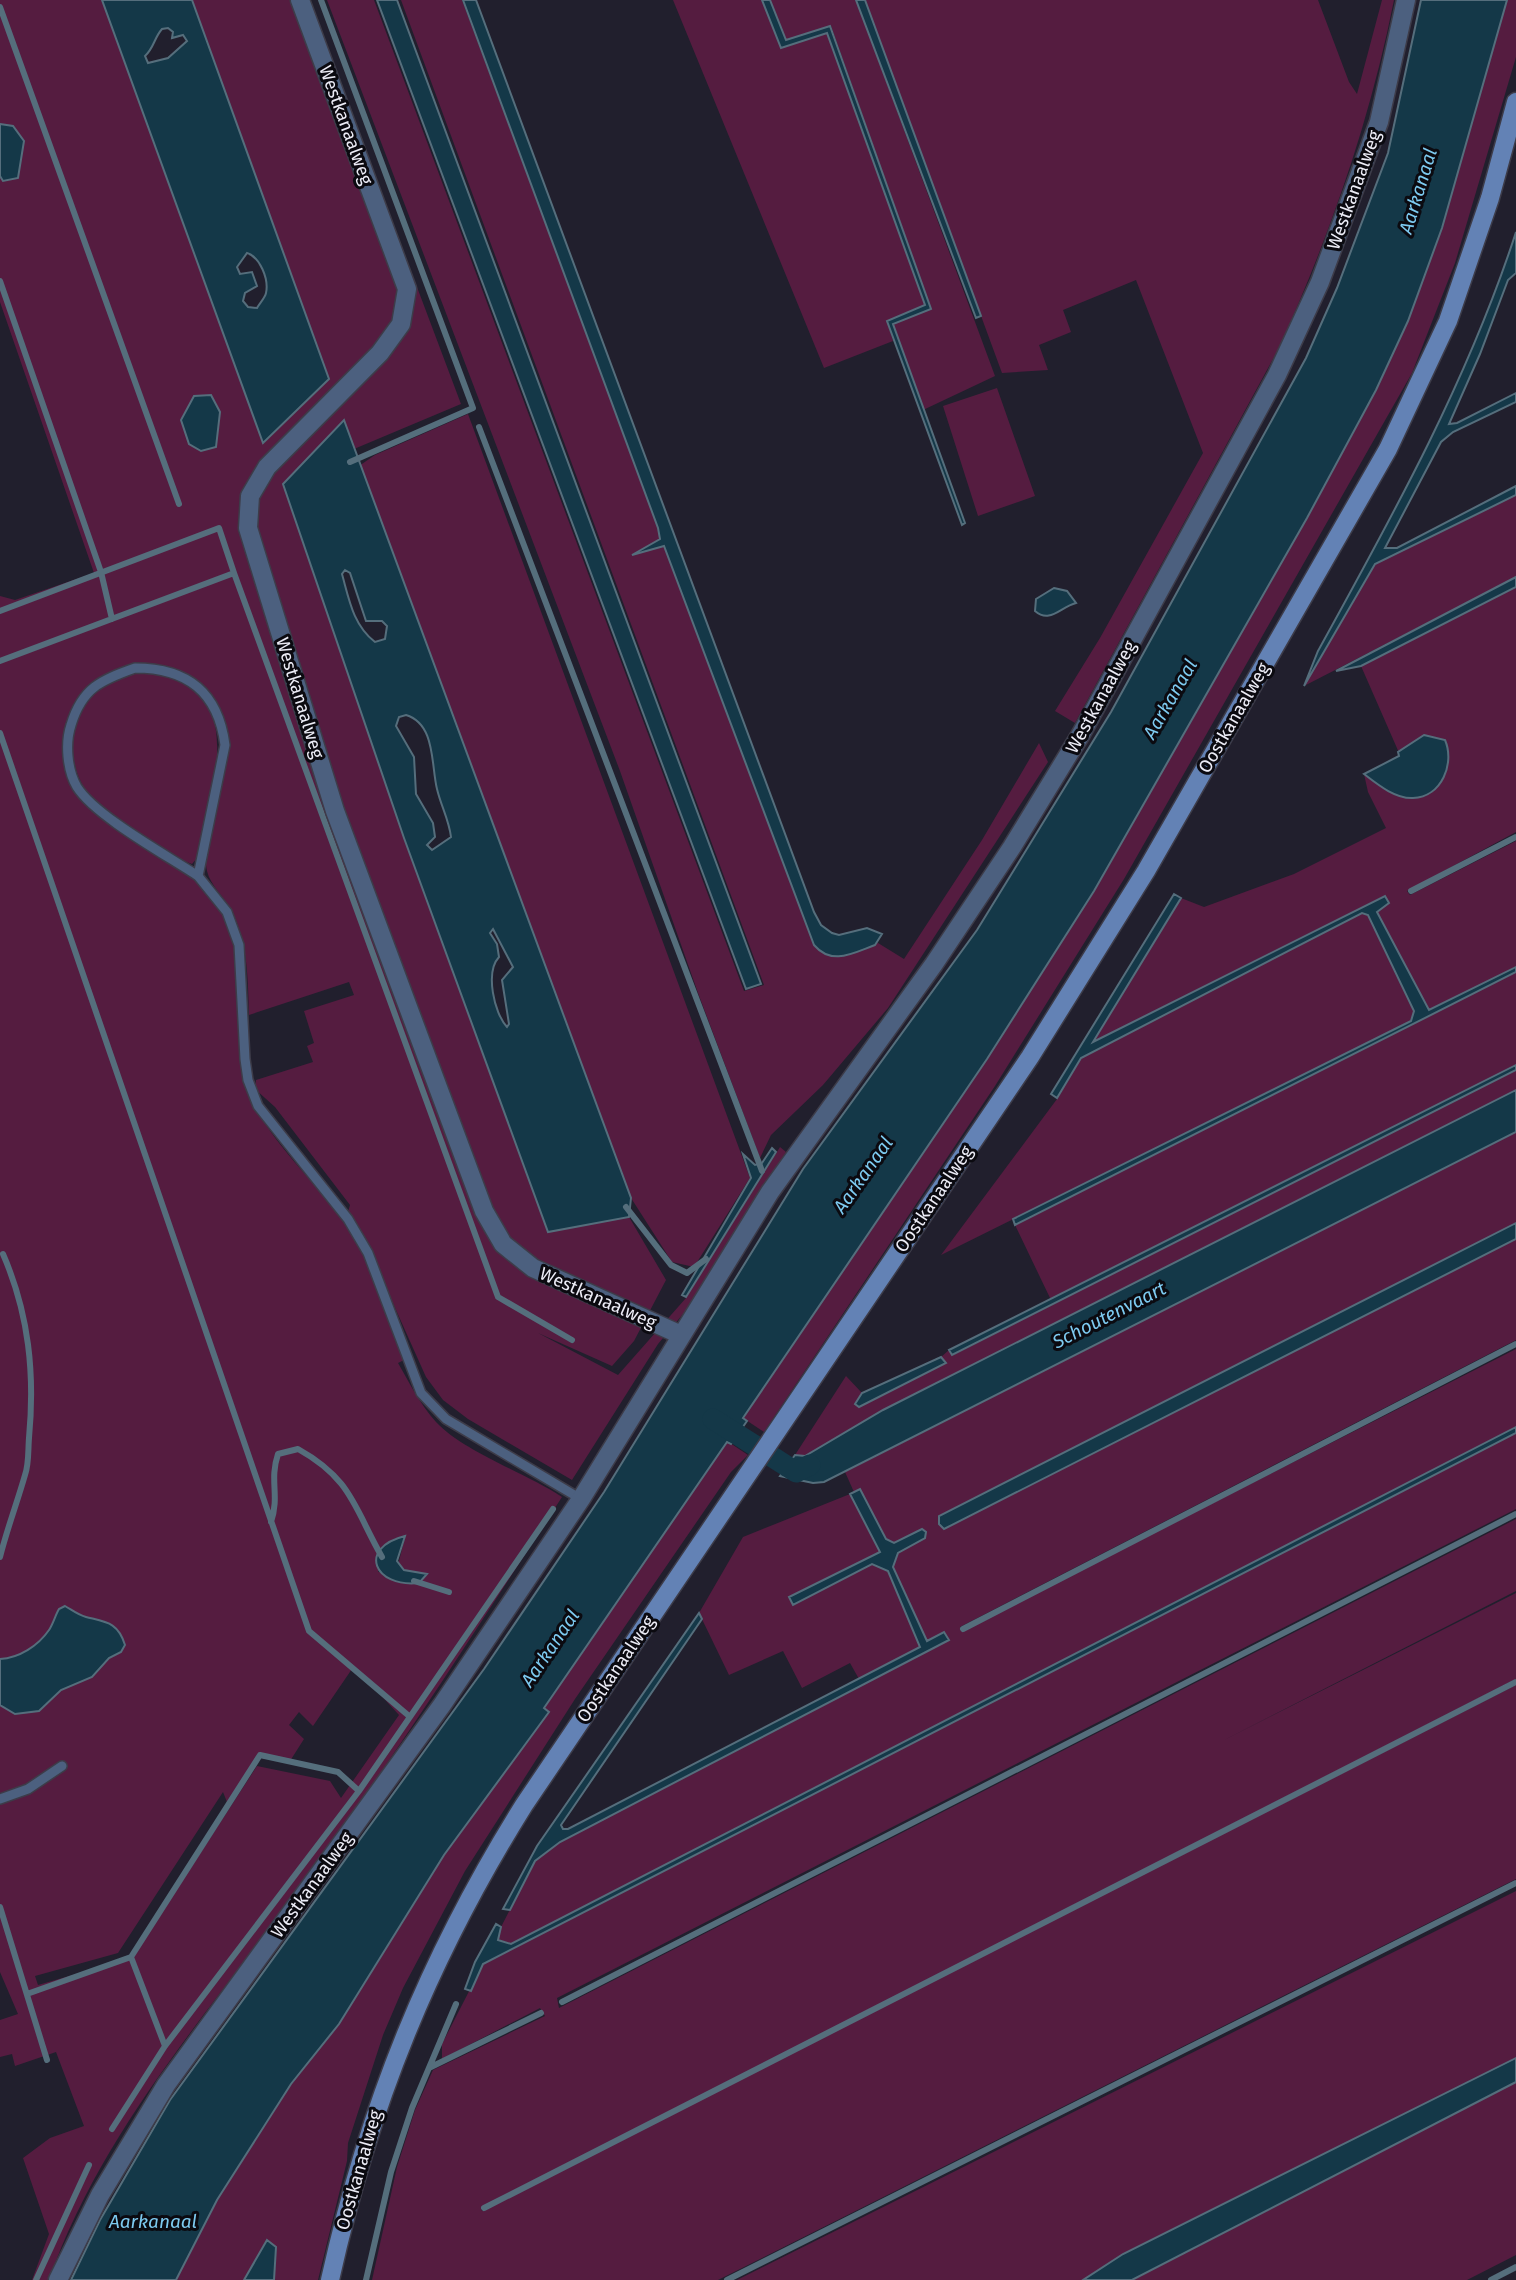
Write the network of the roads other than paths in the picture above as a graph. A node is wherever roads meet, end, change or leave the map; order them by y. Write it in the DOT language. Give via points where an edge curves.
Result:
graph roads {
  1 [pos="300,0"];
  2 [pos="1406,0"];
  3 [pos="1516,102"];
  4 [pos="198,876"];
  5 [pos="681,1335"];
  6 [pos="581,1499"];
  7 [pos="62,1766"];
  8 [pos="0,1799"];
  9 [pos="58,2280"];
  10 [pos="330,2280"];
  1 -- 5 [label="street, Westkanaalweg" via="407,289 401,324 380,353 267,467 250,496 248,528 335,811 484,1211 503,1244 533,1268"];
  2 -- 5 [label="street, Westkanaalweg" via="1390,81 1354,195 1277,376 1084,729 1012,847 934,964 797,1150"];
  3 -- 10 [label="main road, Oostkanaalweg" via="1452,310 1388,449 1139,883 1030,1057 524,1805 453,1928 397,2051 370,2126"];
  4 -- 4 [label="lane" via="101,810 77,788 68,761 67,736 77,705 101,680 135,668 158,668 201,688 215,709 225,745"];
  4 -- 6 [label="lane" via="227,912 239,946 245,1059 258,1106 348,1219 368,1254 421,1393 446,1419"];
  5 -- 6 [label="street, Westkanaalweg"];
  6 -- 9 [label="street, Westkanaalweg" via="442,1705 166,2085 100,2195"];
  7 -- 8 [label="lane" via="28,1789"];
}
